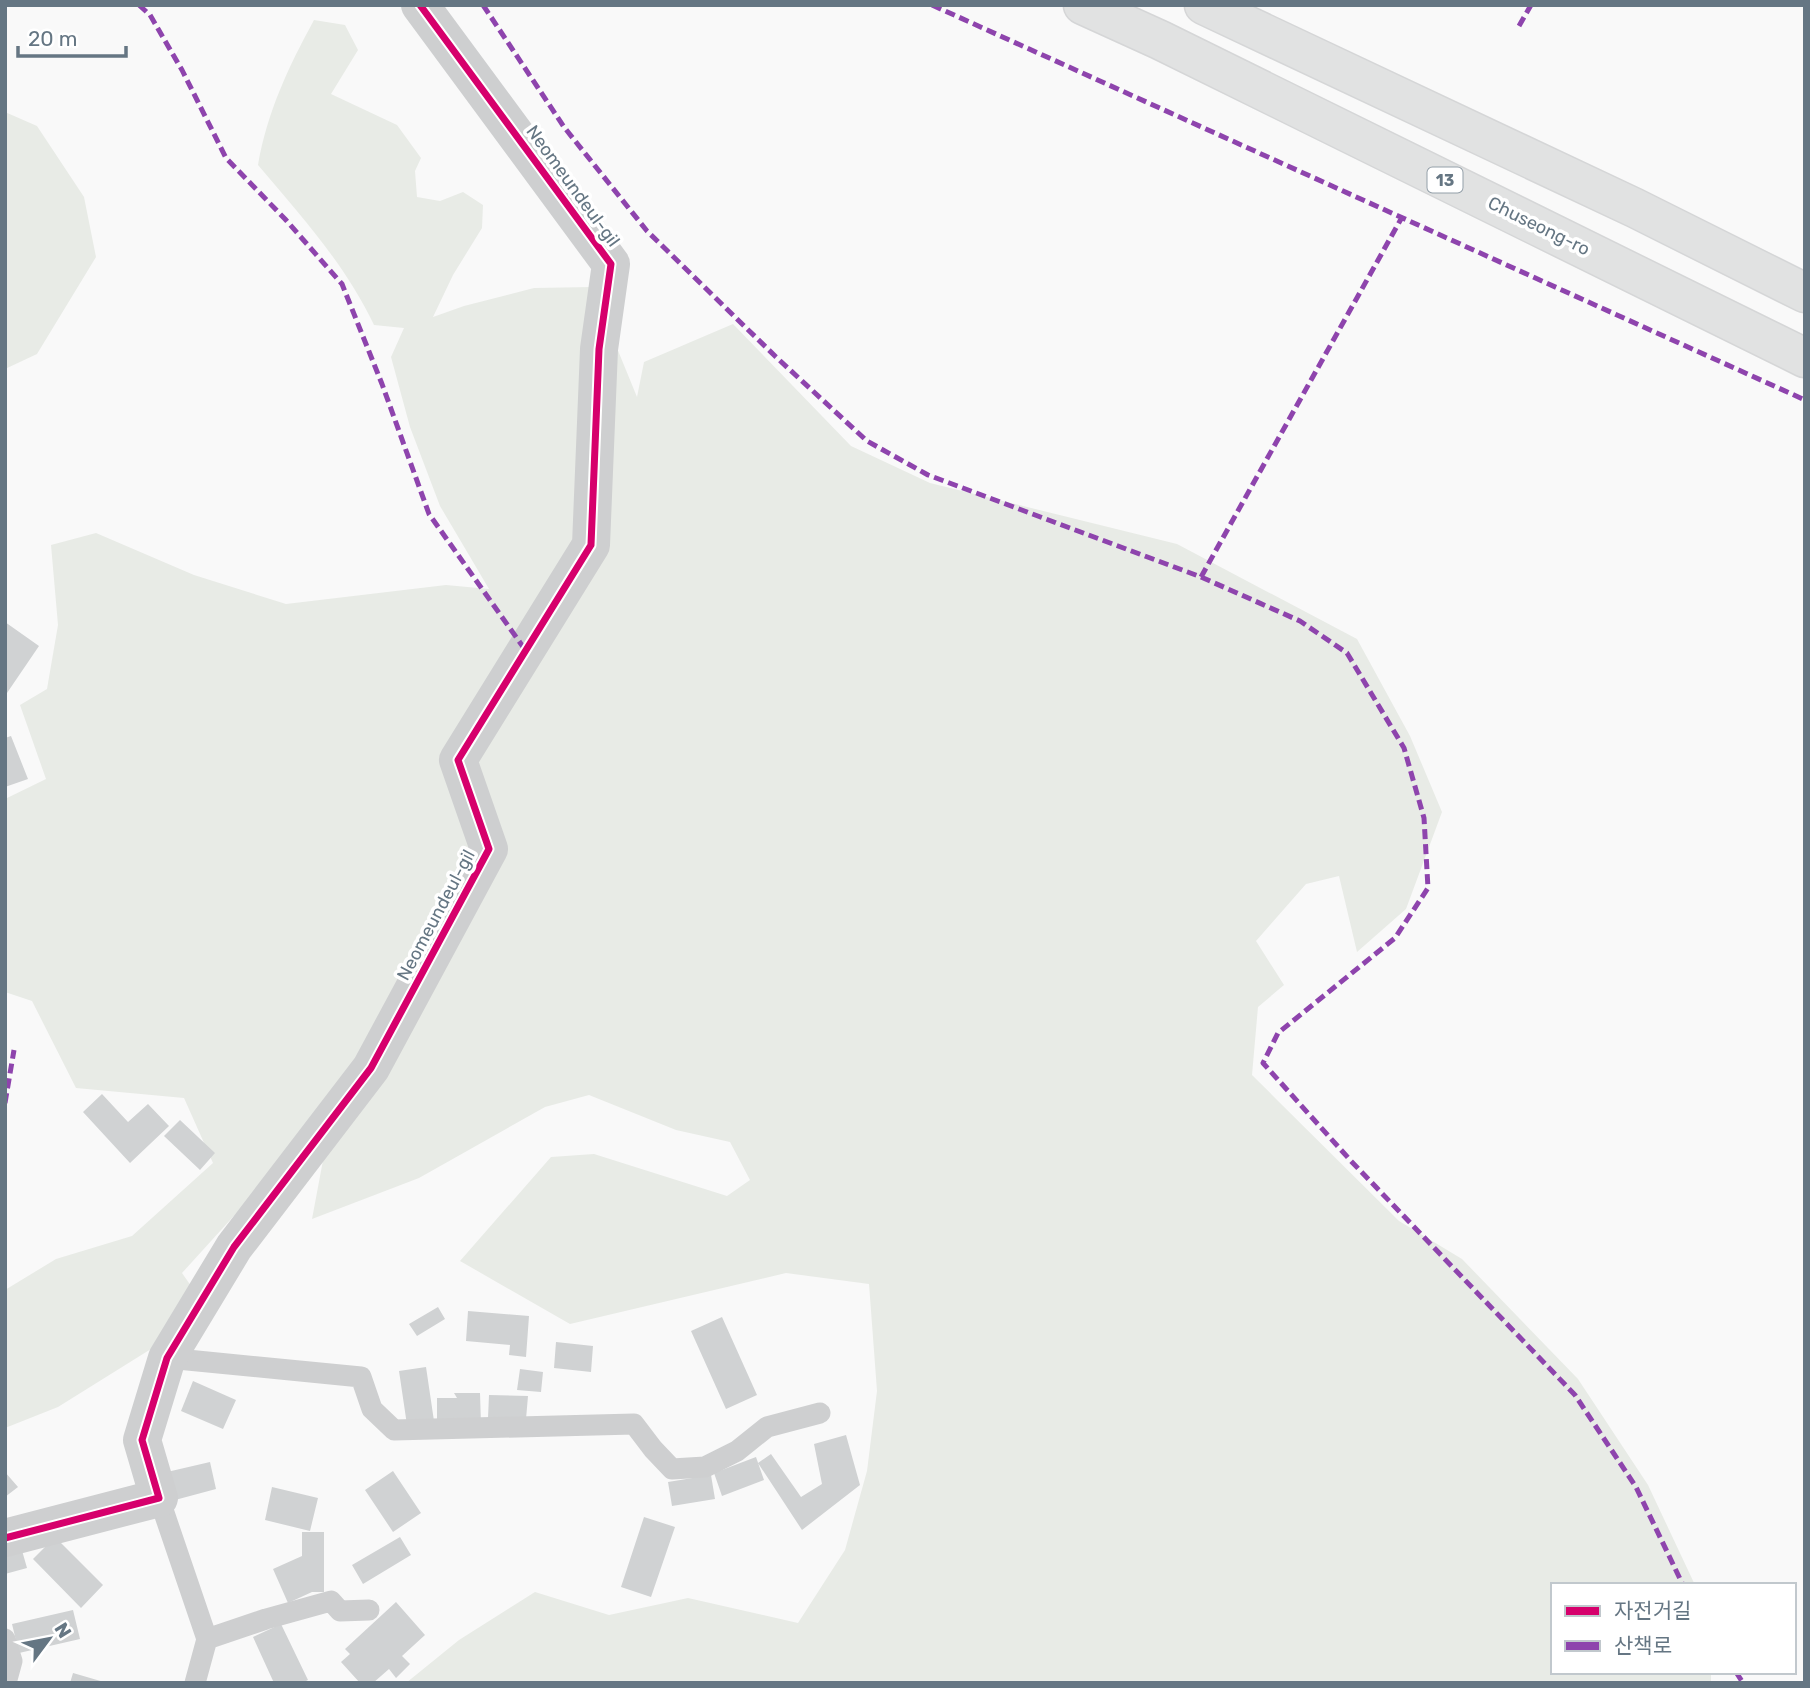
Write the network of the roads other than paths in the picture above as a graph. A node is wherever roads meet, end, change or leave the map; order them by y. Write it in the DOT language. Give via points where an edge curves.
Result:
graph roads {
  1 [pos="420,5"];
  2 [pos="1083,5"];
  3 [pos="1204,5"];
  4 [pos="1805,293"];
  5 [pos="1805,358"];
  6 [pos="167,1359"];
  7 [pos="820,1413"];
  8 [pos="159,1497"];
  9 [pos="5,1538"];
  10 [pos="369,1610"];
  11 [pos="5,1639"];
  12 [pos="207,1639"];
  13 [pos="6,1683"];
  14 [pos="195,1683"];
  1 -- 6 [label="street, Neomeundeul-gil" via="611,264 599,349 592,545 458,760 489,849 371,1068 234,1247"];
  2 -- 5 [label="main road, Chuseong-ro / 13"];
  3 -- 4 [label="main road"];
  6 -- 7 [label="lane" via="361,1377 372,1409 394,1430 634,1424 671,1469 705,1467 737,1451 767,1427"];
  6 -- 8 [label="street, Neomeundeul-gil" via="142,1440"];
  8 -- 9 [label="street"];
  8 -- 12 [label="lane, Neomeundeul-gil"];
  10 -- 12 [label="lane" via="340,1611 331,1601"];
  11 -- 13 [label="lane" via="12,1661"];
  12 -- 14 [label="lane"];
}
